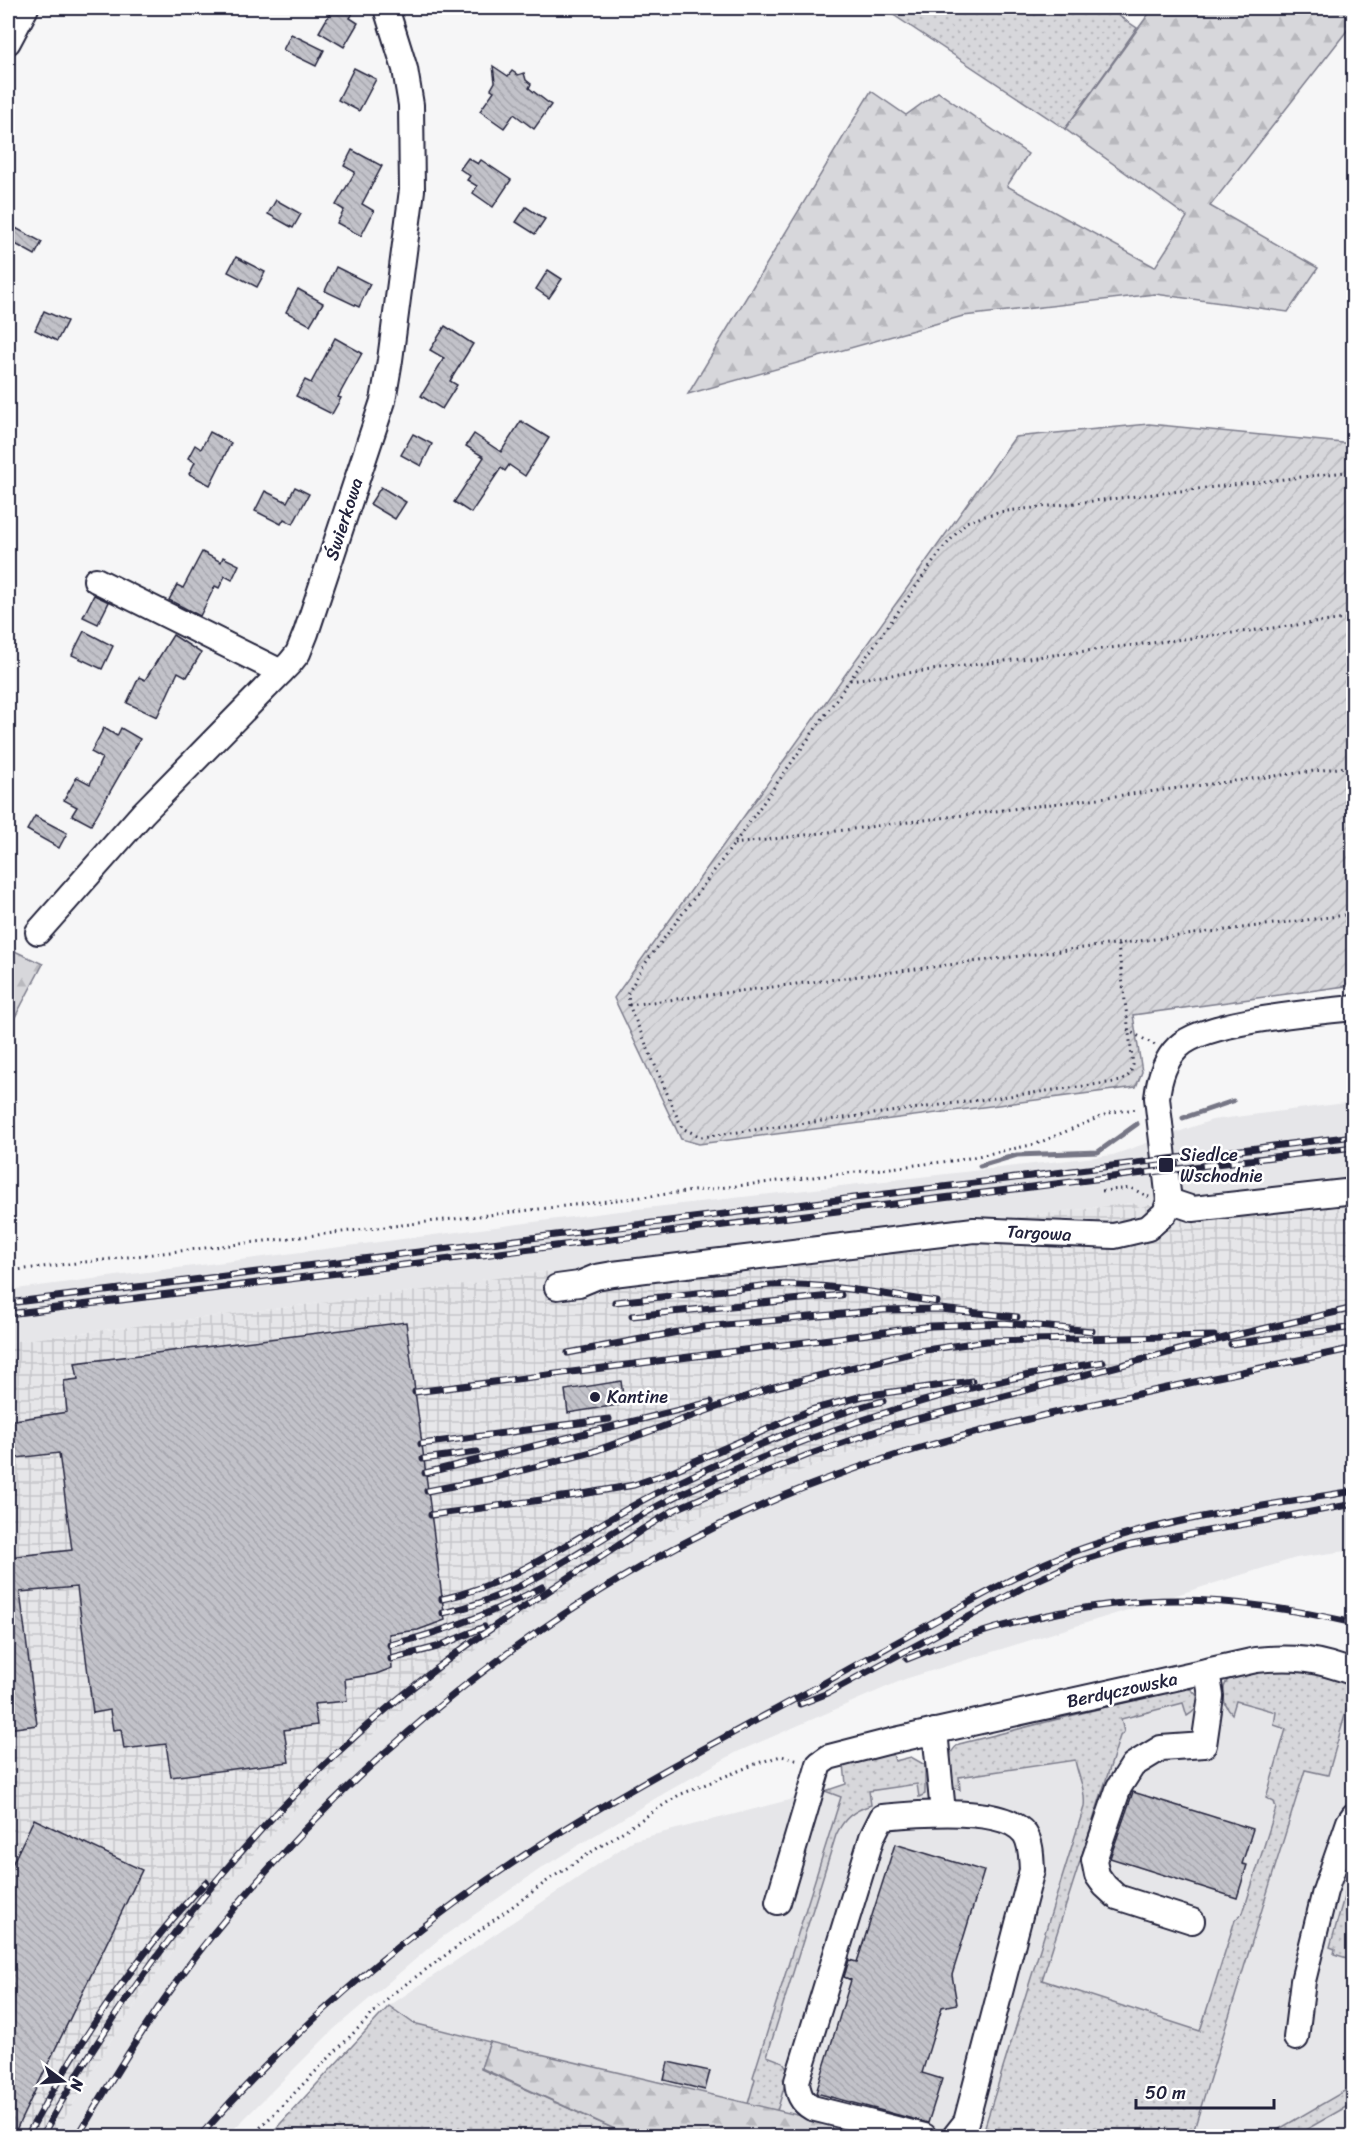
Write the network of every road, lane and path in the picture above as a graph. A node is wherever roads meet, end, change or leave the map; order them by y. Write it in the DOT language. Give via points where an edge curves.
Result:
graph roads {
  1 [pos="26,8"];
  2 [pos="386,8"];
  3 [pos="8,42"];
  4 [pos="1353,471"];
  5 [pos="96,580"];
  6 [pos="1353,618"];
  7 [pos="281,672"];
  8 [pos="850,680"];
  9 [pos="1353,766"];
  10 [pos="734,844"];
  11 [pos="1353,914"];
  12 [pos="38,932"];
  13 [pos="1118,945"];
  14 [pos="629,1005"];
  15 [pos="1353,1008"];
  16 [pos="1127,1030"];
  17 [pos="1169,1059"];
  18 [pos="1158,1107"];
  19 [pos="1102,1191"];
  20 [pos="1353,1191"];
  21 [pos="1169,1202"];
  22 [pos="8,1271"];
  23 [pos="556,1287"];
  24 [pos="1207,1671"];
  25 [pos="1353,1672"];
  26 [pos="935,1731"];
  27 [pos="819,1764"];
  28 [pos="943,1812"];
  29 [pos="1353,1815"];
  30 [pos="778,1902"];
  31 [pos="1192,1921"];
  32 [pos="1296,2038"];
  33 [pos="252,2136"];
  34 [pos="924,2136"];
  35 [pos="955,2136"];
  1 -- 3 [label="street"];
  2 -- 7 [label="street, Świerkowa" via="405,69 411,105 412,190 390,360 383,401 306,633 298,653"];
  4 -- 8 [label="path" via="998,512 966,522"];
  5 -- 7 [label="street"];
  6 -- 8 [label="path"];
  7 -- 12 [label="street, Świerkowa" via="143,813"];
  8 -- 10 [label="path"];
  9 -- 10 [label="path"];
  10 -- 14 [label="path" via="642,968 628,993"];
  11 -- 13 [label="path"];
  13 -- 14 [label="path"];
  13 -- 16 [label="path"];
  14 -- 16 [label="path" via="682,1128 701,1137 1122,1081 1133,1065"];
  15 -- 17 [label="street" via="1222,1028 1191,1038"];
  16 -- 17 [label="path" via="1159,1048"];
  17 -- 18 [label="street" via="1158,1083"];
  18 -- 21 [label="street"];
  18 -- 22 [label="path" via="1112,1112 1036,1144 959,1160"];
  19 -- 21 [label="path" via="1131,1188"];
  20 -- 21 [label="street" via="1193,1209"];
  21 -- 23 [label="street, Targowa" via="1165,1213 1148,1228 1114,1236 974,1230 605,1275"];
  24 -- 25 [label="street, Berdyczowska" via="1281,1658 1327,1662"];
  24 -- 26 [label="street, Berdyczowska"];
  24 -- 31 [label="street" via="1210,1696 1204,1745 1161,1748 1133,1765 1119,1787 1094,1860 1097,1875 1118,1897"];
  26 -- 27 [label="street, Berdyczowska" via="830,1757"];
  26 -- 28 [label="street"];
  27 -- 30 [label="street"];
  27 -- 33 [label="path" via="781,1756 679,1795 550,1879 391,1995"];
  28 -- 34 [label="street" via="882,1817 872,1837 797,2081 801,2099 813,2108"];
  28 -- 35 [label="street" via="1012,1823 1024,1833 1030,1846 1032,1870 966,2122"];
  29 -- 32 [label="street" via="1325,1891 1303,1981"];
}
